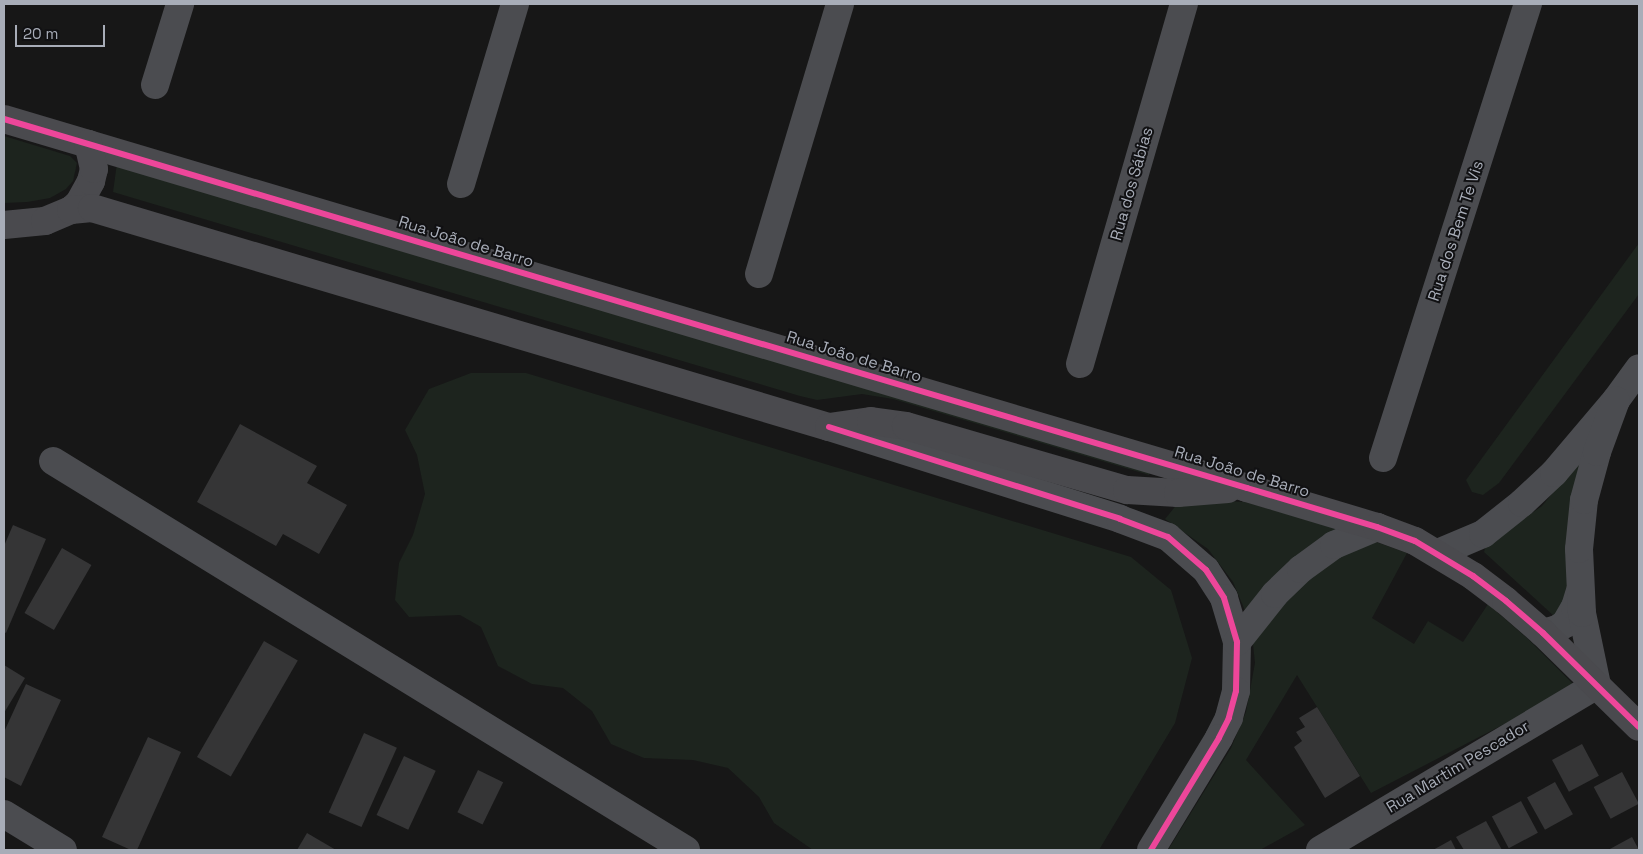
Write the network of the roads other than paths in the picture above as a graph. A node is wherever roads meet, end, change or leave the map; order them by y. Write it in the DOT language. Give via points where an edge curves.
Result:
graph roads {
  1 [pos="180,4"];
  2 [pos="516,4"];
  3 [pos="840,4"];
  4 [pos="1184,4"];
  5 [pos="1528,4"];
  6 [pos="155,85"];
  7 [pos="4,119"];
  8 [pos="88,144"];
  9 [pos="461,184"];
  10 [pos="71,210"];
  11 [pos="6,228"];
  12 [pos="759,274"];
  13 [pos="1080,364"];
  14 [pos="1639,368"];
  15 [pos="1616,400"];
  16 [pos="829,427"];
  17 [pos="1383,458"];
  18 [pos="53,461"];
  19 [pos="1248,488"];
  20 [pos="1377,527"];
  21 [pos="1483,534"];
  22 [pos="1438,553"];
  23 [pos="1473,576"];
  24 [pos="1580,591"];
  25 [pos="1543,633"];
  26 [pos="1236,642"];
  27 [pos="1597,685"];
  28 [pos="1639,727"];
  29 [pos="4,814"];
  30 [pos="63,850"];
  31 [pos="686,850"];
  32 [pos="1152,850"];
  33 [pos="1320,850"];
  1 -- 6 [label="street"];
  2 -- 9 [label="street"];
  3 -- 12 [label="street"];
  4 -- 13 [label="street, Rua dos Sábias"];
  5 -- 17 [label="street, Rua dos Bem Te Vis"];
  7 -- 8 [label="street, Rua João de Barro"];
  8 -- 10 [label="street" via="94,169 91,181 79,204"];
  8 -- 19 [label="street, Rua João de Barro"];
  10 -- 11 [label="street, Rua João de Barro" via="45,221"];
  10 -- 16 [label="street, Rua João de Barro" via="92,208"];
  14 -- 15 [label="street"];
  15 -- 21 [label="street" via="1554,473"];
  15 -- 24 [label="street" via="1584,500 1579,549"];
  16 -- 19 [label="street, Rua João de Barro" via="871,421 906,426 1127,490 1178,493"];
  16 -- 26 [label="street, Rua João de Barro" via="1168,537 1206,570 1224,598"];
  18 -- 31 [label="street"];
  19 -- 20 [label="street, Rua João de Barro"];
  20 -- 22 [label="street, Rua João de Barro"];
  20 -- 26 [label="street" via="1334,545 1300,569"];
  21 -- 22 [label="street"];
  21 -- 23 [label="street" via="1472,560"];
  22 -- 23 [label="street, Rua João de Barro"];
  23 -- 25 [label="street, Rua João de Barro"];
  24 -- 25 [label="street" via="1565,624"];
  24 -- 27 [label="street"];
  25 -- 27 [label="street, Rua João de Barro"];
  26 -- 32 [label="street" via="1236,691 1229,718"];
  27 -- 28 [label="street, Rua João de Barro"];
  27 -- 33 [label="street, Rua Martim Pescador"];
  29 -- 30 [label="street"];
}
